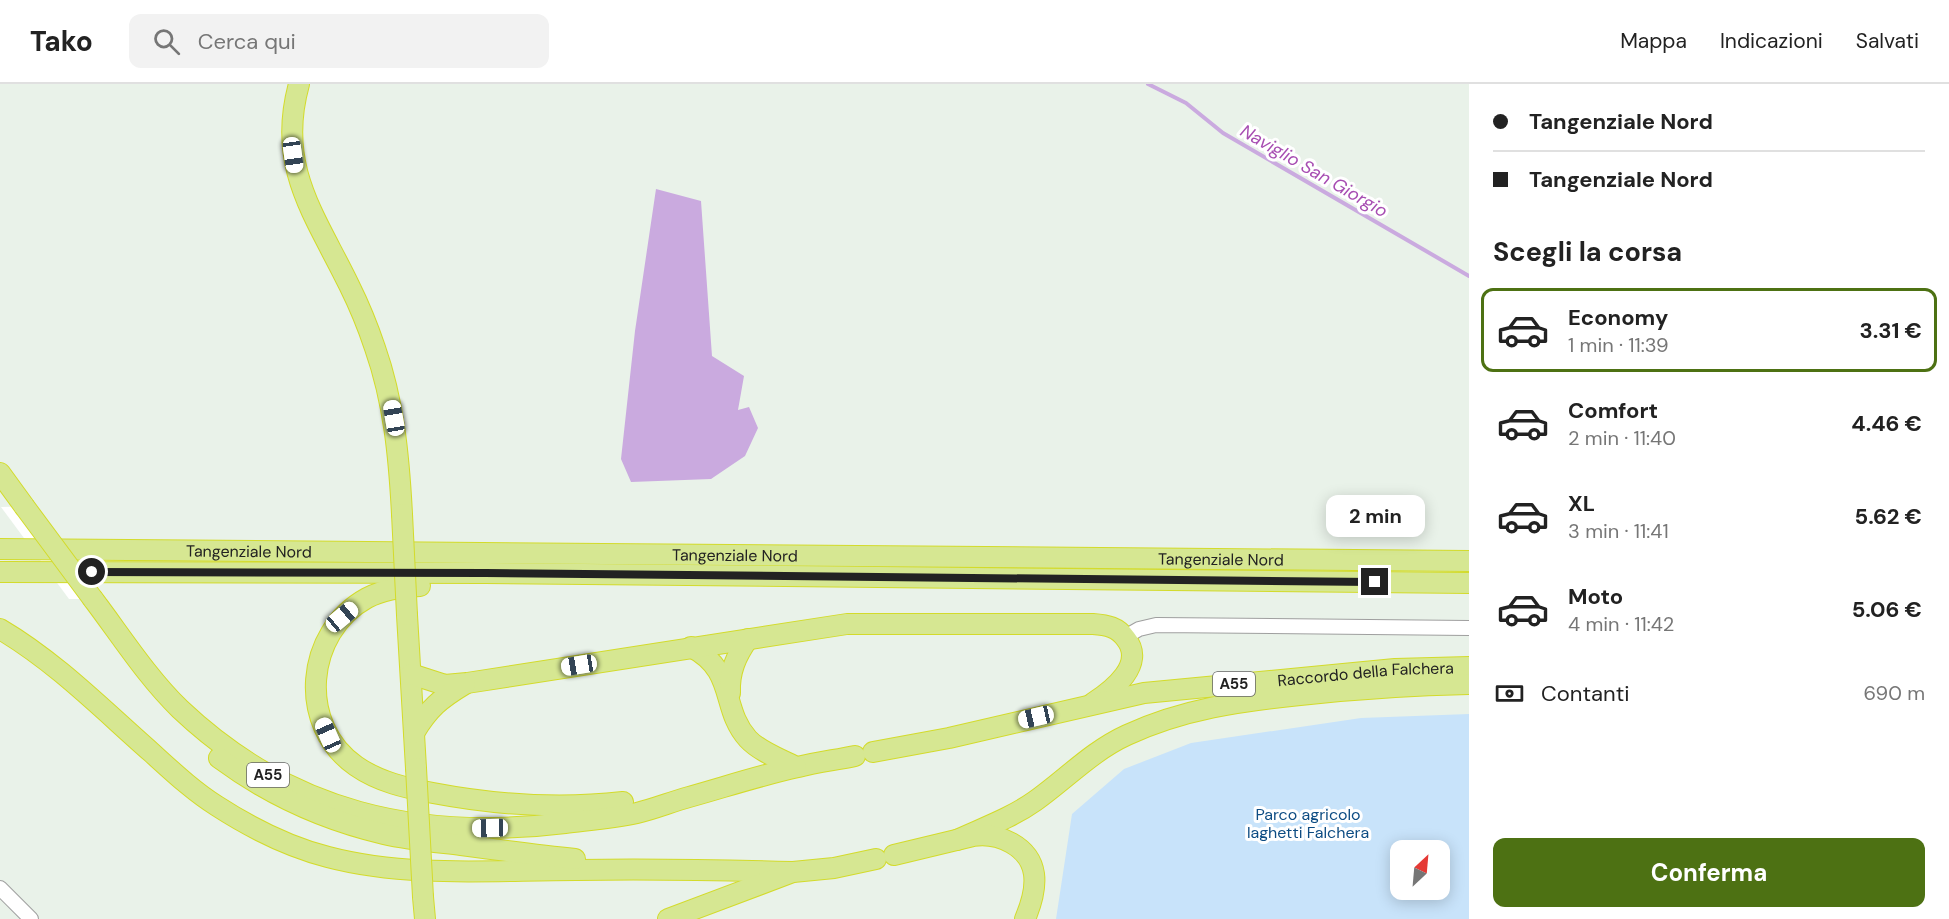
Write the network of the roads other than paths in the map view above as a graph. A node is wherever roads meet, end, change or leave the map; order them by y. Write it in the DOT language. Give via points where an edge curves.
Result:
graph roads {
  1 [pos="299,84"];
  2 [pos="0,473"];
  3 [pos="11,502"];
  4 [pos="0,549"];
  5 [pos="1469,561"];
  6 [pos="0,572"];
  7 [pos="485,573"];
  8 [pos="1469,583"];
  9 [pos="86,599"];
  10 [pos="1469,628"];
  11 [pos="0,629"];
  12 [pos="1125,637"];
  13 [pos="748,639"];
  14 [pos="691,647"];
  15 [pos="409,652"];
  16 [pos="1469,667"];
  17 [pos="411,674"];
  18 [pos="467,683"];
  19 [pos="1469,684"];
  20 [pos="730,701"];
  21 [pos="1093,703"];
  22 [pos="414,733"];
  23 [pos="796,767"];
  24 [pos="677,800"];
  25 [pos="957,840"];
  26 [pos="655,869"];
  27 [pos="794,872"];
  28 [pos="0,888"];
  29 [pos="6,899"];
  30 [pos="31,919"];
  31 [pos="425,919"];
  32 [pos="668,919"];
  33 [pos="1025,919"];
  1 -- 15 [label="highway, bridge" via="292,127 295,167 304,197 349,285 391,403"];
  2 -- 3 [label="highway, A55"];
  3 -- 9 [label="highway, A55, bridge"];
  4 -- 5 [label="highway, Tangenziale Nord"];
  6 -- 7 [label="highway, Tangenziale Nord"];
  7 -- 8 [label="highway, Tangenziale Nord"];
  7 -- 24 [label="highway" via="387,590 342,617 322,647 316,684 321,719 340,752 356,766 390,783 462,799 563,806"];
  9 -- 24 [label="highway, A55" via="161,688 201,727 273,778 335,805 402,822 470,828 590,820 636,813"];
  9 -- 26 [label="highway" via="141,683 180,726 242,775 305,809 407,839"];
  10 -- 12 [label="street" via="1156,625"];
  11 -- 26 [label="highway" via="67,676 184,782 215,805 281,841 328,857 388,868"];
  12 -- 13 [label="highway" via="1117,629 1102,624 985,623 847,624"];
  12 -- 21 [label="highway" via="1133,653 1129,668 1109,693"];
  13 -- 14 [label="highway"];
  13 -- 20 [label="highway" via="733,665"];
  14 -- 18 [label="highway"];
  14 -- 20 [label="highway" via="714,663"];
  15 -- 17 [label="highway"];
  15 -- 18 [label="highway" via="434,672"];
  16 -- 21 [label="highway, Raccordo della Falchera / A55" via="1290,678 1144,693"];
  17 -- 18 [label="highway" via="445,685"];
  17 -- 22 [label="highway"];
  18 -- 22 [label="highway" via="436,703"];
  19 -- 25 [label="highway, Raccordo della Falchera / A55" via="1331,692 1213,706 1184,714 1119,739 1034,802"];
  20 -- 23 [label="highway" via="741,730 756,747"];
  21 -- 23 [label="highway, Raccordo della Falchera / A55" via="949,738"];
  22 -- 31 [label="highway, bridge"];
  23 -- 24 [label="highway, A55"];
  25 -- 27 [label="highway" via="834,868"];
  25 -- 33 [label="highway" via="981,834 1001,838 1021,849 1033,867 1034,876"];
  26 -- 27 [label="highway"];
  27 -- 32 [label="highway"];
  28 -- 29 [label="street"];
  29 -- 30 [label="street"];
}
